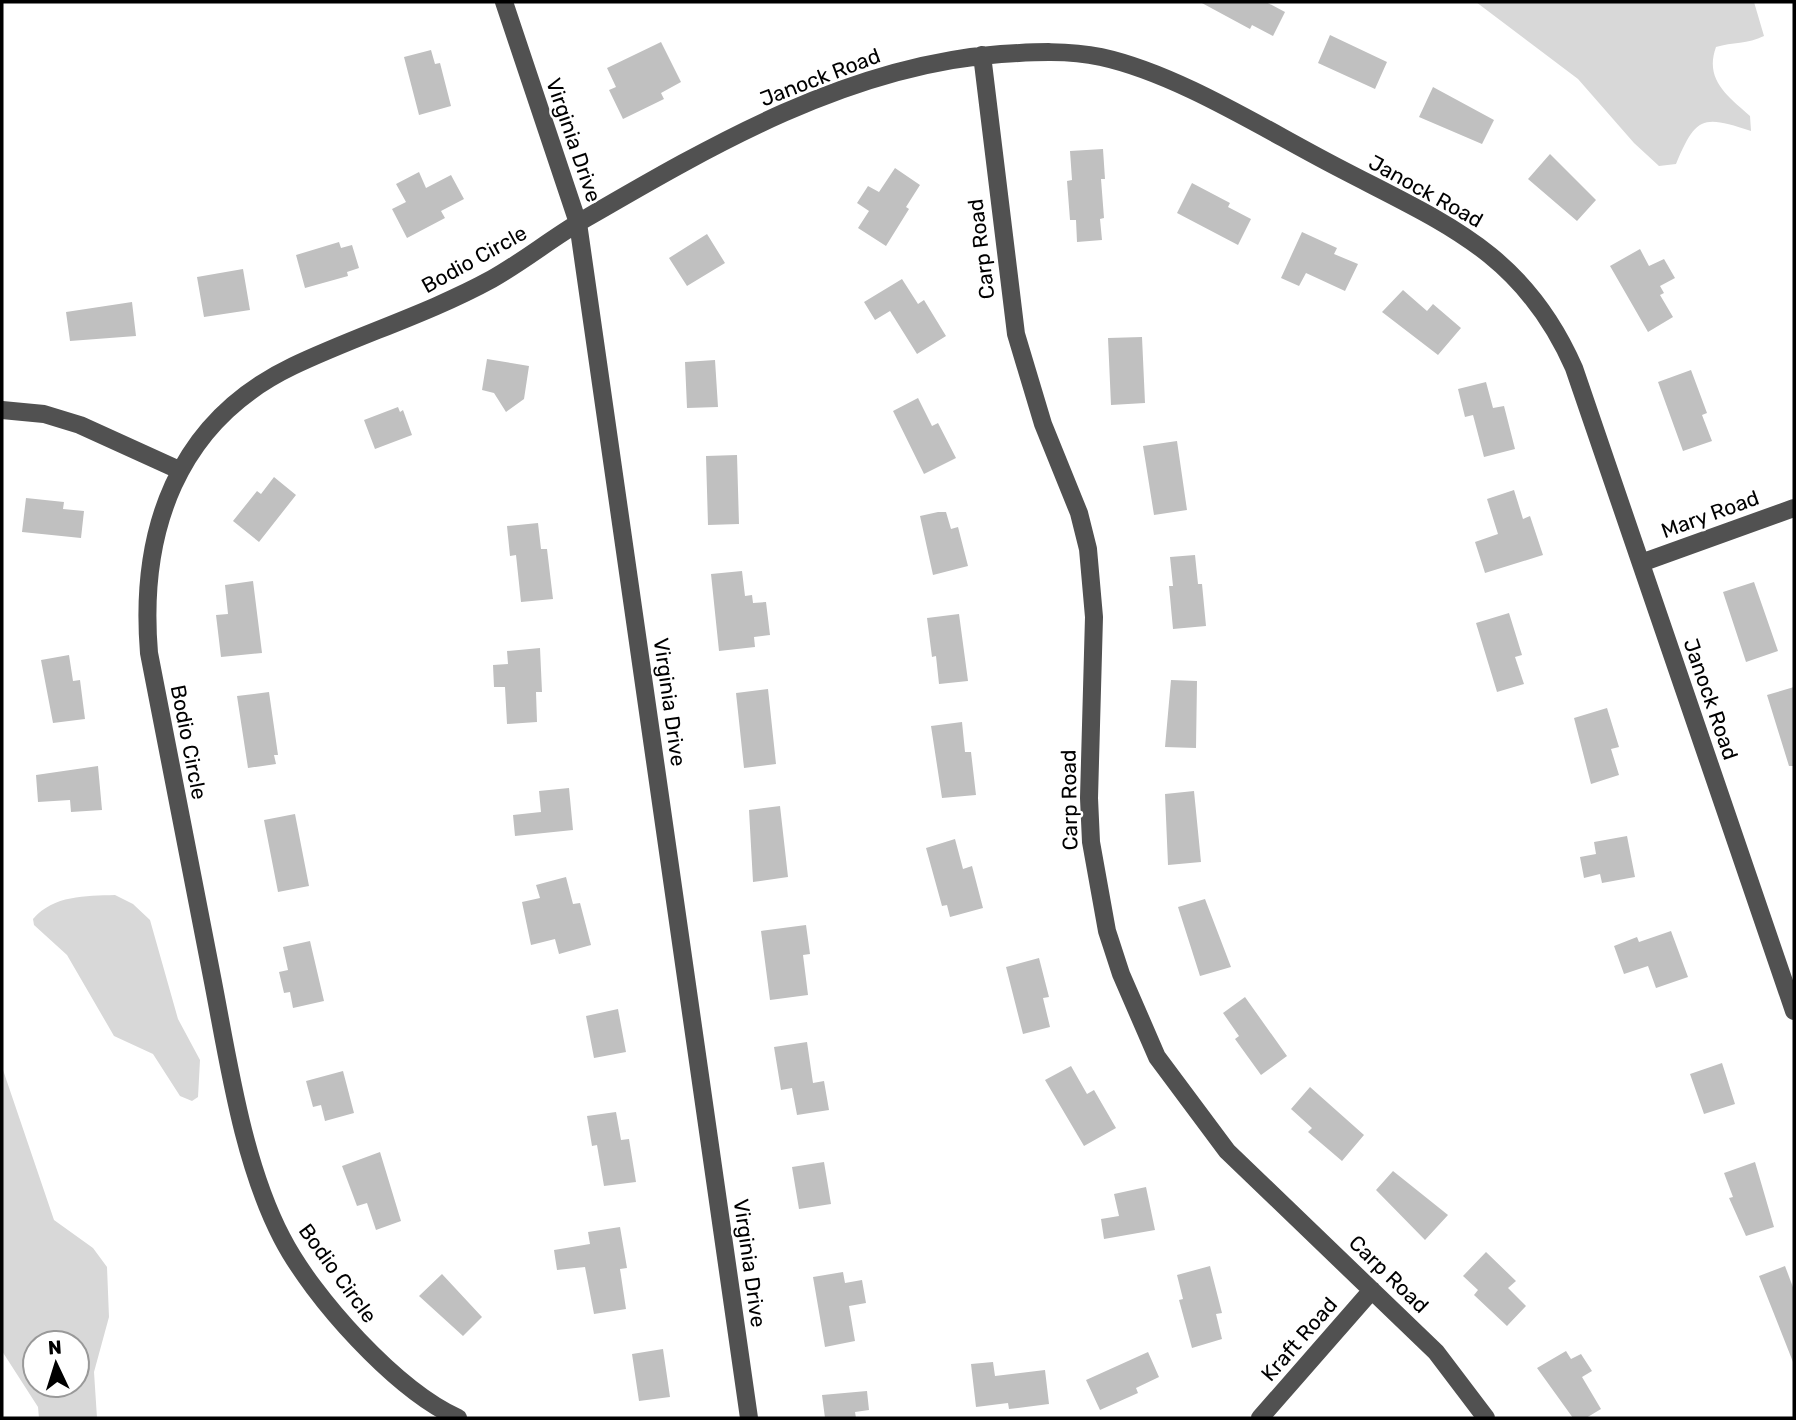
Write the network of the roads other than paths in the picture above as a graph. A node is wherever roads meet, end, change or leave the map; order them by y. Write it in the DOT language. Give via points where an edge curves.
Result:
graph roads {
  1 [pos="504,2"];
  2 [pos="982,55"];
  3 [pos="578,223"];
  4 [pos="2,410"];
  5 [pos="179,470"];
  6 [pos="1794,508"];
  7 [pos="1641,563"];
  8 [pos="1794,1011"];
  9 [pos="1372,1290"];
  10 [pos="452,1417"];
  11 [pos="749,1418"];
  12 [pos="1260,1418"];
  13 [pos="1486,1418"];
  1 -- 3 [label="street, Virginia Drive"];
  2 -- 3 [label="street, Janock Road" via="895,72 817,98 723,141"];
  2 -- 7 [label="street, Janock Road" via="1066,52 1132,66 1179,85 1441,221 1491,256 1533,295 1565,348"];
  2 -- 9 [label="street, Carp Road" via="1016,334 1088,549 1094,617 1091,842 1107,931 1139,1019 1157,1057 1182,1093 1227,1151"];
  3 -- 5 [label="street, Bodio Circle" via="465,293 289,368 248,392 208,430"];
  3 -- 11 [label="street, Virginia Drive"];
  4 -- 5 [label="street" via="44,414 79,425"];
  5 -- 10 [label="street, Bodio Circle" via="159,515 149,558 145,605 149,653 232,1081 248,1142 282,1238 320,1295 377,1357"];
  6 -- 7 [label="street, Mary Road"];
  7 -- 8 [label="street, Janock Road"];
  9 -- 12 [label="street, Kraft Road"];
  9 -- 13 [label="street, Carp Road" via="1436,1352"];
}
